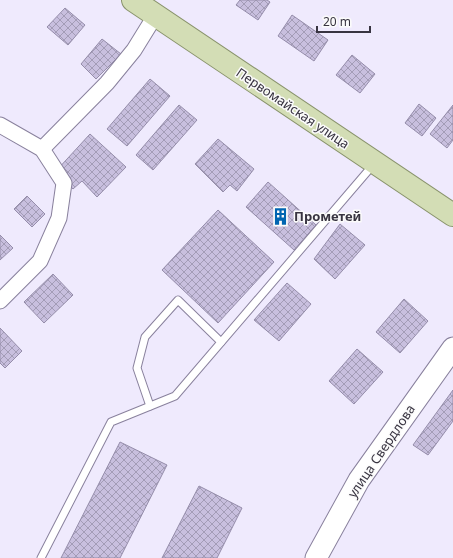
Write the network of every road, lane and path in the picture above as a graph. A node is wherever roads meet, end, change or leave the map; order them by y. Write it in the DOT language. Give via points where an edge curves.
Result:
graph roads {
  1 [pos="133,0"];
  2 [pos="155,16"];
  3 [pos="0,125"];
  4 [pos="42,149"];
  5 [pos="375,163"];
  6 [pos="453,215"];
  7 [pos="0,301"];
  8 [pos="221,342"];
  9 [pos="453,348"];
  10 [pos="150,406"];
  11 [pos="41,558"];
  12 [pos="316,558"];
  1 -- 2 [label="main road, Первомайская улица"];
  2 -- 4 [label="street" via="134,50 107,83"];
  2 -- 5 [label="main road, Первомайская улица"];
  3 -- 4 [label="street"];
  4 -- 7 [label="street" via="64,183 59,218 40,261"];
  5 -- 6 [label="main road, Первомайская улица"];
  5 -- 8 [label="lane"];
  8 -- 10 [label="lane" via="175,396"];
  8 -- 10 [label="lane" via="178,300 145,337 138,368"];
  9 -- 12 [label="main road, улица Свердлова" via="359,480"];
  10 -- 11 [label="lane" via="111,422"];
}
